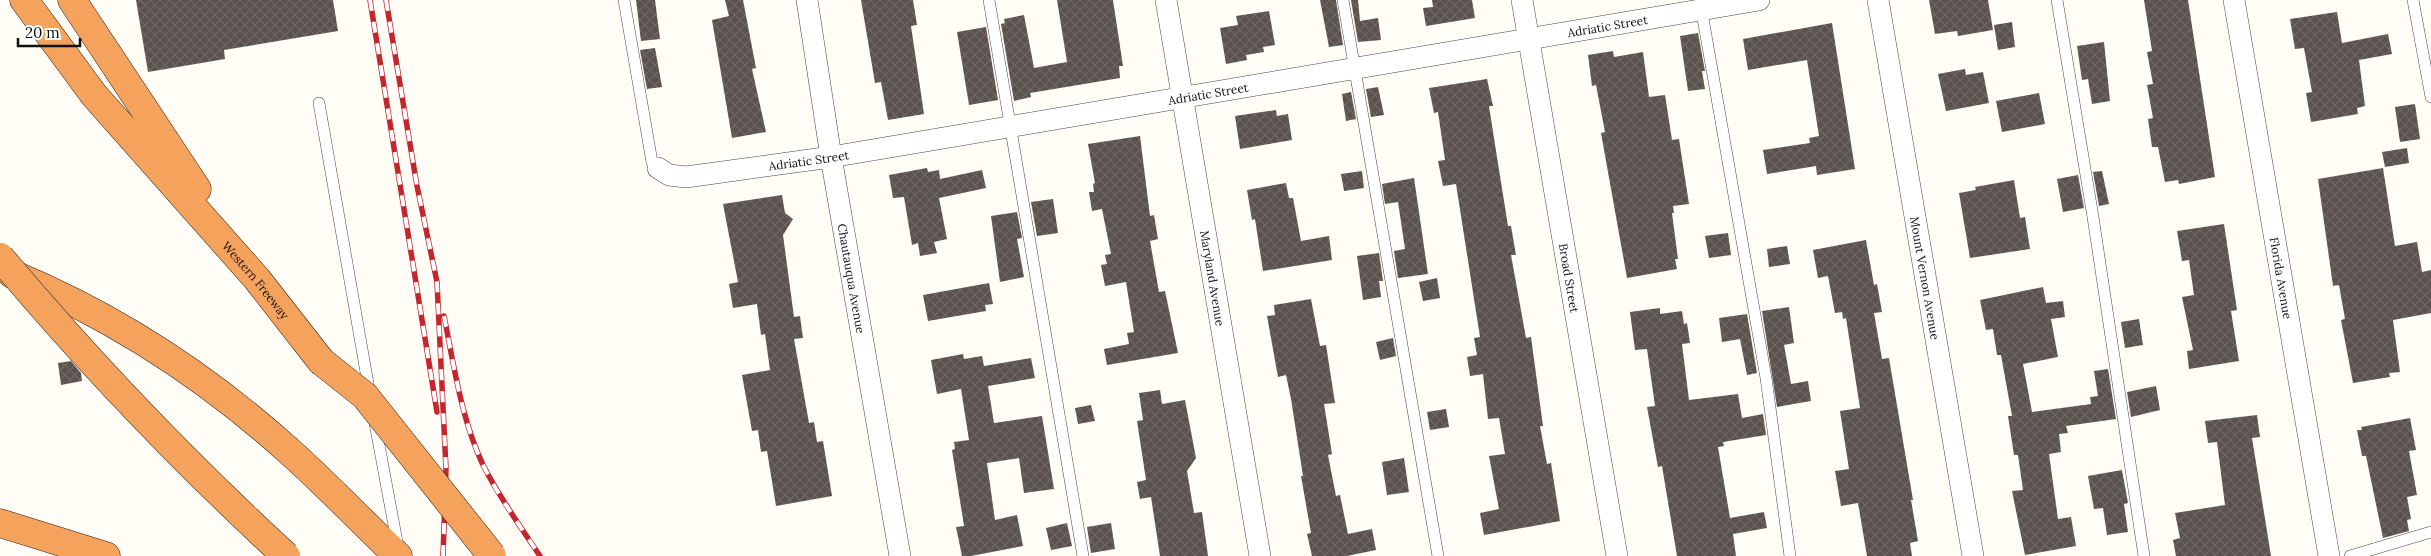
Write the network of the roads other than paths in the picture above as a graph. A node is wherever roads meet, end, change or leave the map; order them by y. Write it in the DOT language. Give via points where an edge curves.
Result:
graph roads {
  1 [pos="24,0"];
  2 [pos="72,0"];
  3 [pos="624,0"];
  4 [pos="807,0"];
  5 [pos="989,0"];
  6 [pos="1166,0"];
  7 [pos="1343,0"];
  8 [pos="1522,0"];
  9 [pos="1759,0"];
  10 [pos="1878,0"];
  11 [pos="2057,0"];
  12 [pos="2234,0"];
  13 [pos="2413,0"];
  14 [pos="1701,5"];
  15 [pos="1529,39"];
  16 [pos="1355,69"];
  17 [pos="2431,97"];
  18 [pos="1182,98"];
  19 [pos="319,103"];
  20 [pos="1010,127"];
  21 [pos="831,158"];
  22 [pos="658,168"];
  23 [pos="0,257"];
  24 [pos="0,269"];
  25 [pos="258,279"];
  26 [pos="0,523"];
  27 [pos="2431,532"];
  28 [pos="106,556"];
  29 [pos="286,556"];
  30 [pos="398,556"];
  31 [pos="492,556"];
  32 [pos="900,556"];
  33 [pos="1083,556"];
  34 [pos="1260,556"];
  35 [pos="1438,556"];
  36 [pos="1617,556"];
  37 [pos="1790,556"];
  38 [pos="1972,556"];
  39 [pos="2144,556"];
  40 [pos="2329,556"];
  41 [pos="2350,556"];
  1 -- 25 [label="highway, Western Freeway" via="94,94"];
  2 -- 25 [label="highway"];
  3 -- 22 [label="lane" via="652,162"];
  4 -- 21 [label="street, Chautauqua Avenue"];
  5 -- 20 [label="lane"];
  6 -- 18 [label="street, Maryland Avenue"];
  7 -- 16 [label="lane"];
  8 -- 15 [label="street, Broad Street"];
  9 -- 14 [label="street, Adriatic Street"];
  10 -- 38 [label="street, Mount Vernon Avenue"];
  11 -- 39 [label="lane"];
  12 -- 40 [label="street, Florida Avenue"];
  13 -- 17 [label="lane"];
  14 -- 15 [label="street, Adriatic Street"];
  14 -- 37 [label="lane" via="1766,378"];
  15 -- 16 [label="street, Adriatic Street"];
  15 -- 36 [label="street, Broad Street"];
  16 -- 18 [label="street, Adriatic Street"];
  16 -- 35 [label="lane"];
  18 -- 20 [label="street, Adriatic Street"];
  18 -- 34 [label="street, Maryland Avenue"];
  19 -- 30 [label="lane"];
  20 -- 21 [label="street, Adriatic Street"];
  20 -- 33 [label="lane"];
  21 -- 22 [label="street, Adriatic Street" via="686,177 670,175"];
  21 -- 32 [label="street, Chautauqua Avenue"];
  23 -- 29 [label="highway, bridge" via="139,413"];
  24 -- 30 [label="highway, bridge" via="128,332 178,365 288,450"];
  25 -- 31 [label="highway, Western Freeway, bridge" via="321,361 364,396"];
  26 -- 28 [label="highway"];
  27 -- 41 [label="lane"];
}
